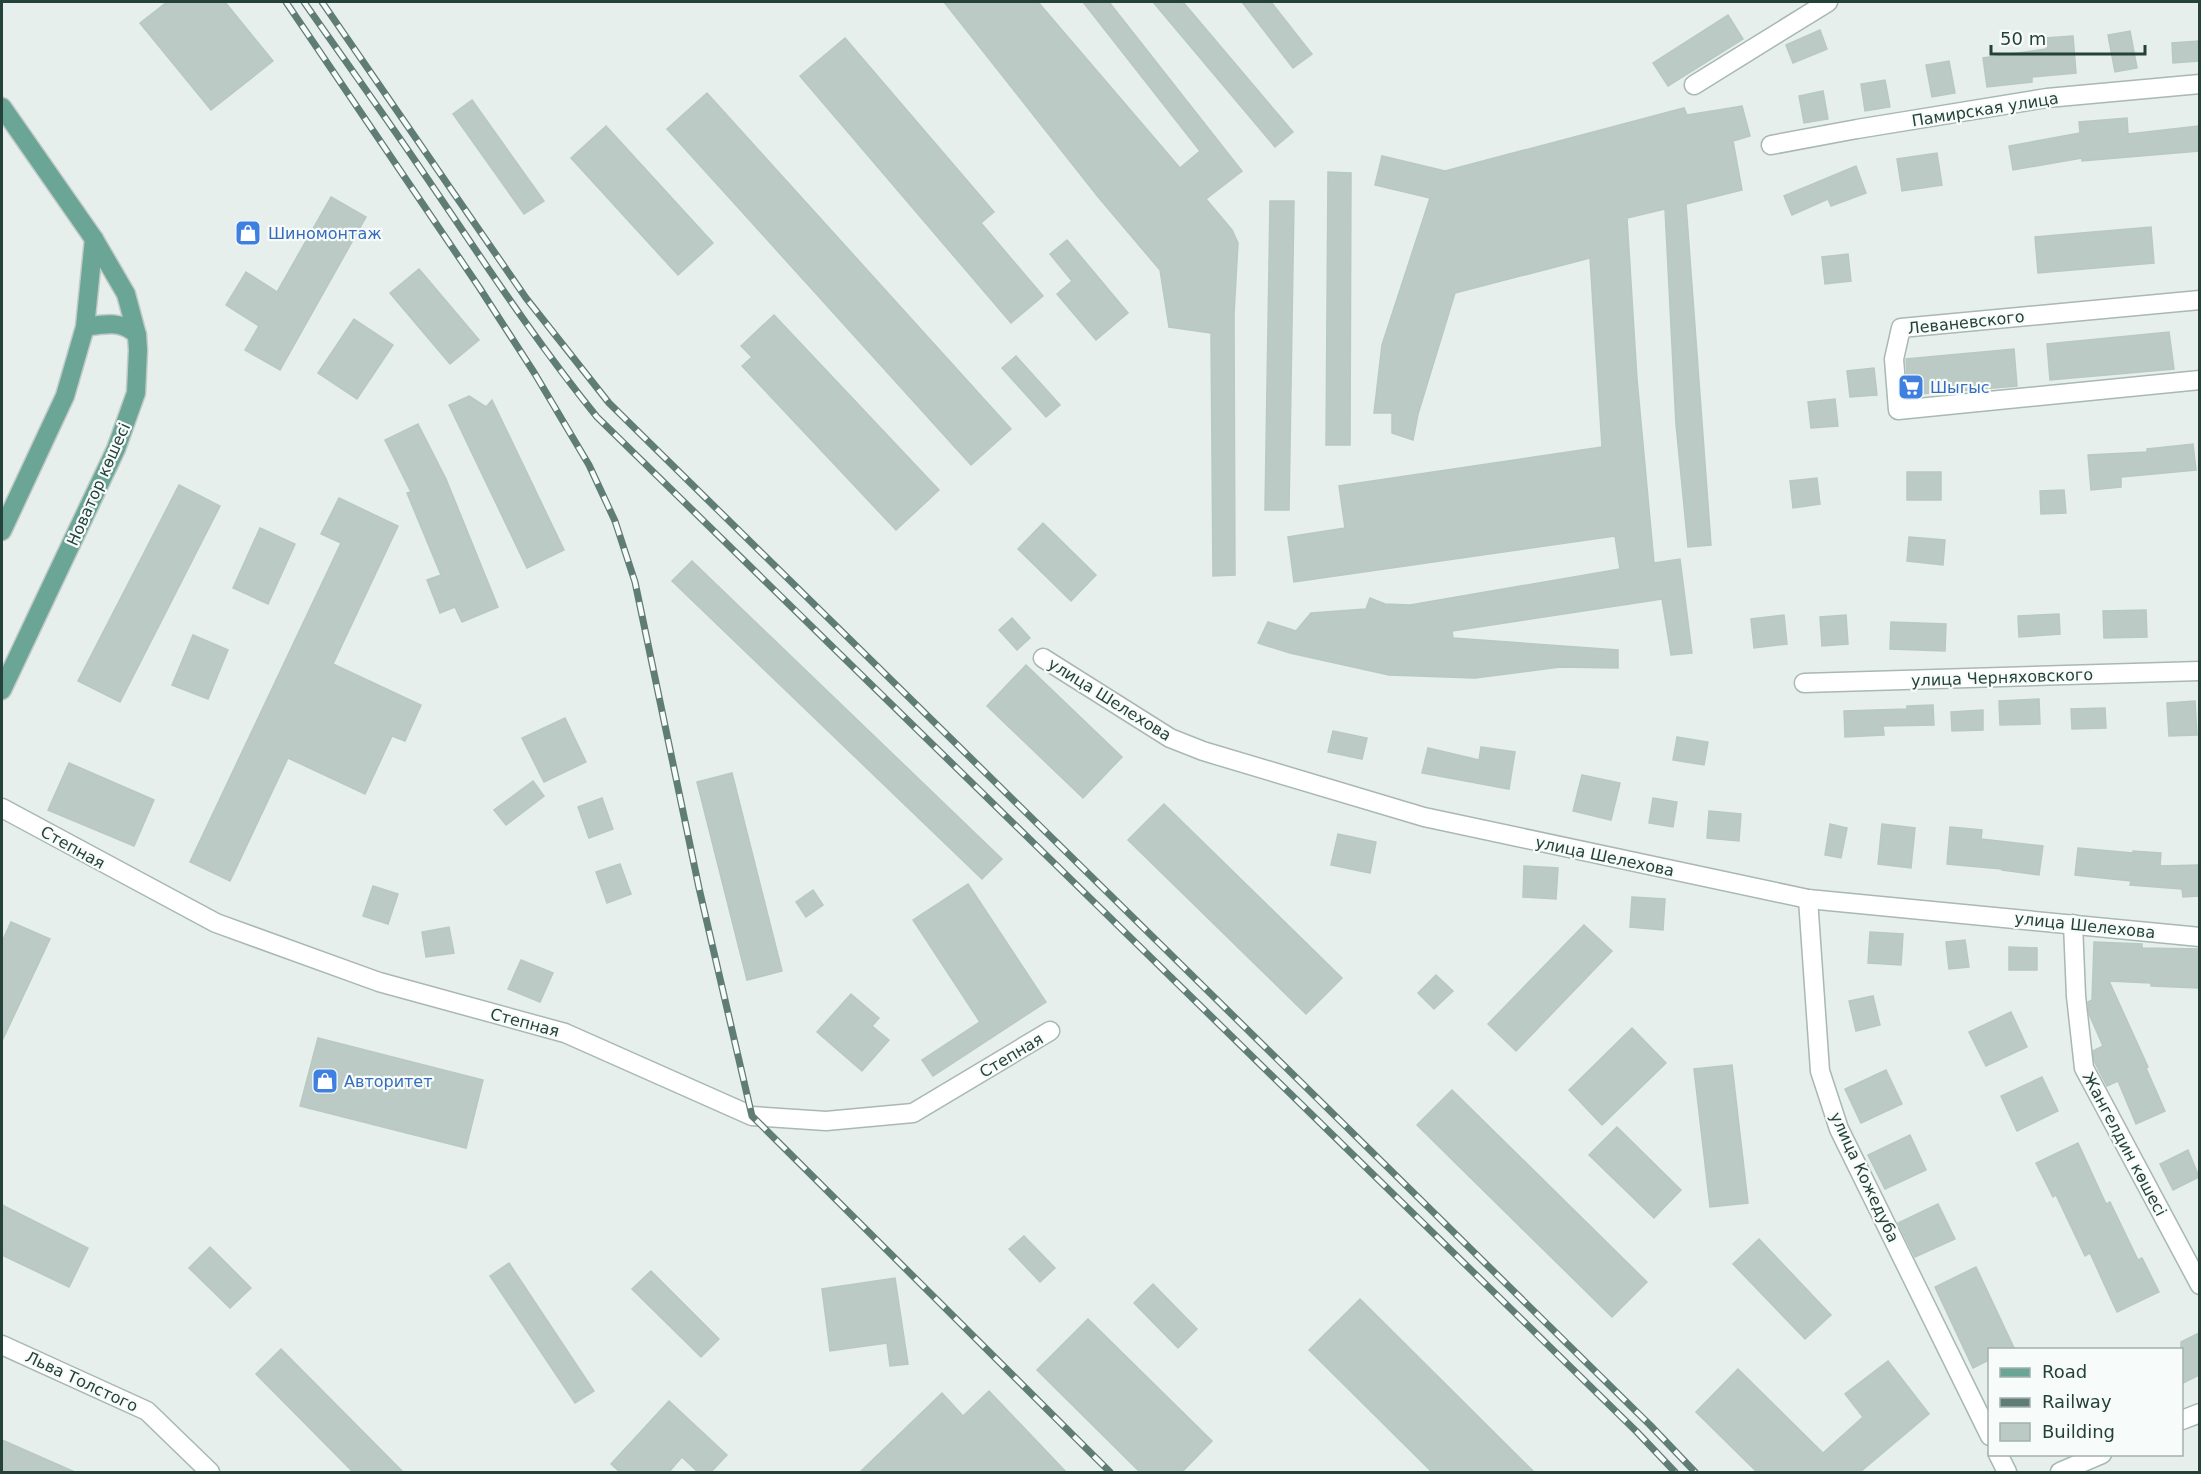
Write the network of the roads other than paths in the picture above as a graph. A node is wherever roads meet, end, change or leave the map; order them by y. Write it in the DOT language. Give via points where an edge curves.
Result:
graph roads {
  1 [pos="1828,2"];
  2 [pos="2199,84"];
  3 [pos="1694,85"];
  4 [pos="2,107"];
  5 [pos="1771,146"];
  6 [pos="94,238"];
  7 [pos="2199,300"];
  8 [pos="85,327"];
  9 [pos="137,334"];
  10 [pos="2199,380"];
  11 [pos="2,531"];
  12 [pos="1043,658"];
  13 [pos="2199,671"];
  14 [pos="1804,683"];
  15 [pos="2,690"];
  16 [pos="2,808"];
  17 [pos="1808,899"];
  18 [pos="2073,924"];
  19 [pos="2199,937"];
  20 [pos="1050,1031"];
  21 [pos="2199,1285"];
  22 [pos="2,1344"];
  23 [pos="2199,1413"];
  24 [pos="2183,1419"];
  25 [pos="1988,1435"];
  26 [pos="1998,1456"];
  27 [pos="2100,1456"];
  28 [pos="210,1473"];
  29 [pos="2007,1473"];
  30 [pos="2060,1473"];
  1 -- 3 [label="street"];
  2 -- 5 [label="street, Памирская улица" via="2047,98"];
  4 -- 6 [label="main road, Новатор көшесі"];
  6 -- 8 [label="main road"];
  6 -- 9 [label="main road, Новатор көшесі" via="126,294"];
  7 -- 10 [label="street, Леваневского" via="1901,328 1894,359 1898,410"];
  8 -- 9 [label="main road" via="107,323 129,326"];
  8 -- 11 [label="main road" via="65,396"];
  9 -- 15 [label="main road, Новатор көшесі" via="136,393 117,449"];
  12 -- 17 [label="street, улица Шелехова" via="1170,738 1203,751 1424,817"];
  13 -- 14 [label="street, улица Черняховского"];
  16 -- 20 [label="street, Степная" via="216,923 379,982 565,1033 752,1116 826,1121 913,1113"];
  17 -- 18 [label="street, улица Шелехова"];
  17 -- 25 [label="street, улица Кожедуба" via="1820,1071 1836,1119"];
  18 -- 19 [label="street, улица Шелехова"];
  18 -- 21 [label="street, Жангелдин көшесі" via="2084,1068"];
  22 -- 28 [label="street, Льва Толстого" via="147,1411"];
  23 -- 24 [label="street"];
  26 -- 29 [label="street"];
  27 -- 30 [label="street"];
}
